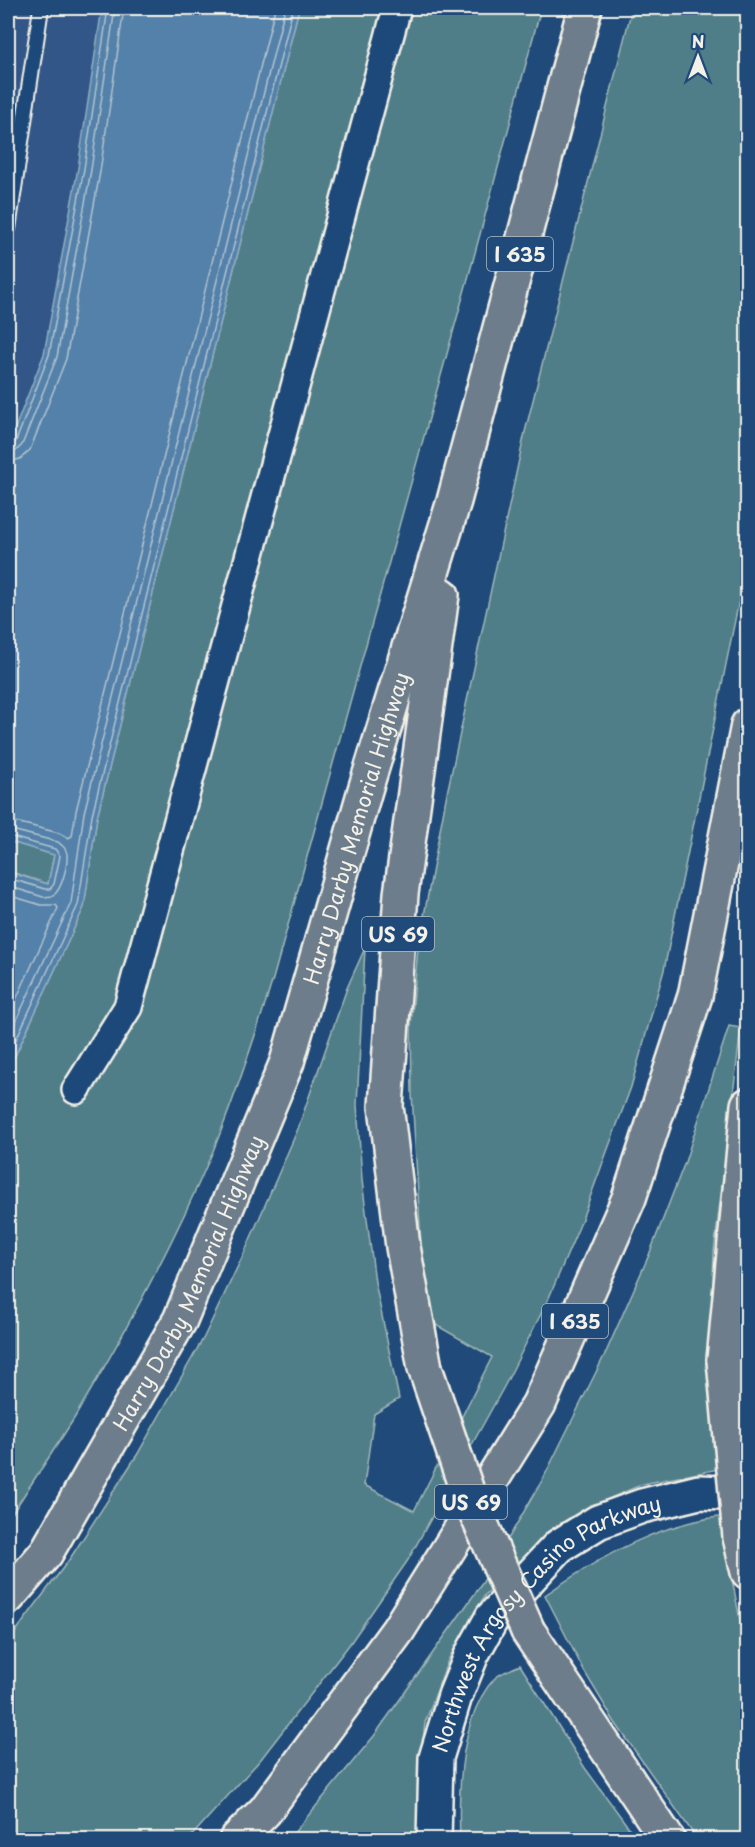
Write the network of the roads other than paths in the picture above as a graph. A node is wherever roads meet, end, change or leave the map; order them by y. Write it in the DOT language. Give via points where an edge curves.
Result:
graph roads {
  1 [pos="41,8"];
  2 [pos="397,8"];
  3 [pos="585,8"];
  4 [pos="8,229"];
  5 [pos="454,501"];
  6 [pos="747,726"];
  7 [pos="76,1090"];
  8 [pos="747,1105"];
  9 [pos="747,1494"];
  10 [pos="747,1572"];
  11 [pos="8,1597"];
  12 [pos="236,1839"];
  13 [pos="434,1839"];
  14 [pos="668,1839"];
  1 -- 4 [label="lane"];
  2 -- 7 [label="street" via="128,1007"];
  3 -- 5 [label="highway, Harry Darby Memorial Highway / I 635"];
  5 -- 11 [label="highway, Harry Darby Memorial Highway / I 635" via="364,790 287,1062 180,1320 46,1552"];
  5 -- 14 [label="highway, US 69, bridge" via="401,894 386,1106 403,1247 425,1368 468,1494 528,1631"];
  6 -- 12 [label="highway, I 635" via="695,996 628,1198 539,1404 398,1630 265,1811"];
  8 -- 10 [label="highway, bridge" via="724,1360 740,1537"];
  9 -- 13 [label="street, Northwest Argosy Casino Parkway" via="699,1492 598,1522 559,1546 492,1618 455,1696 436,1758"];
}
